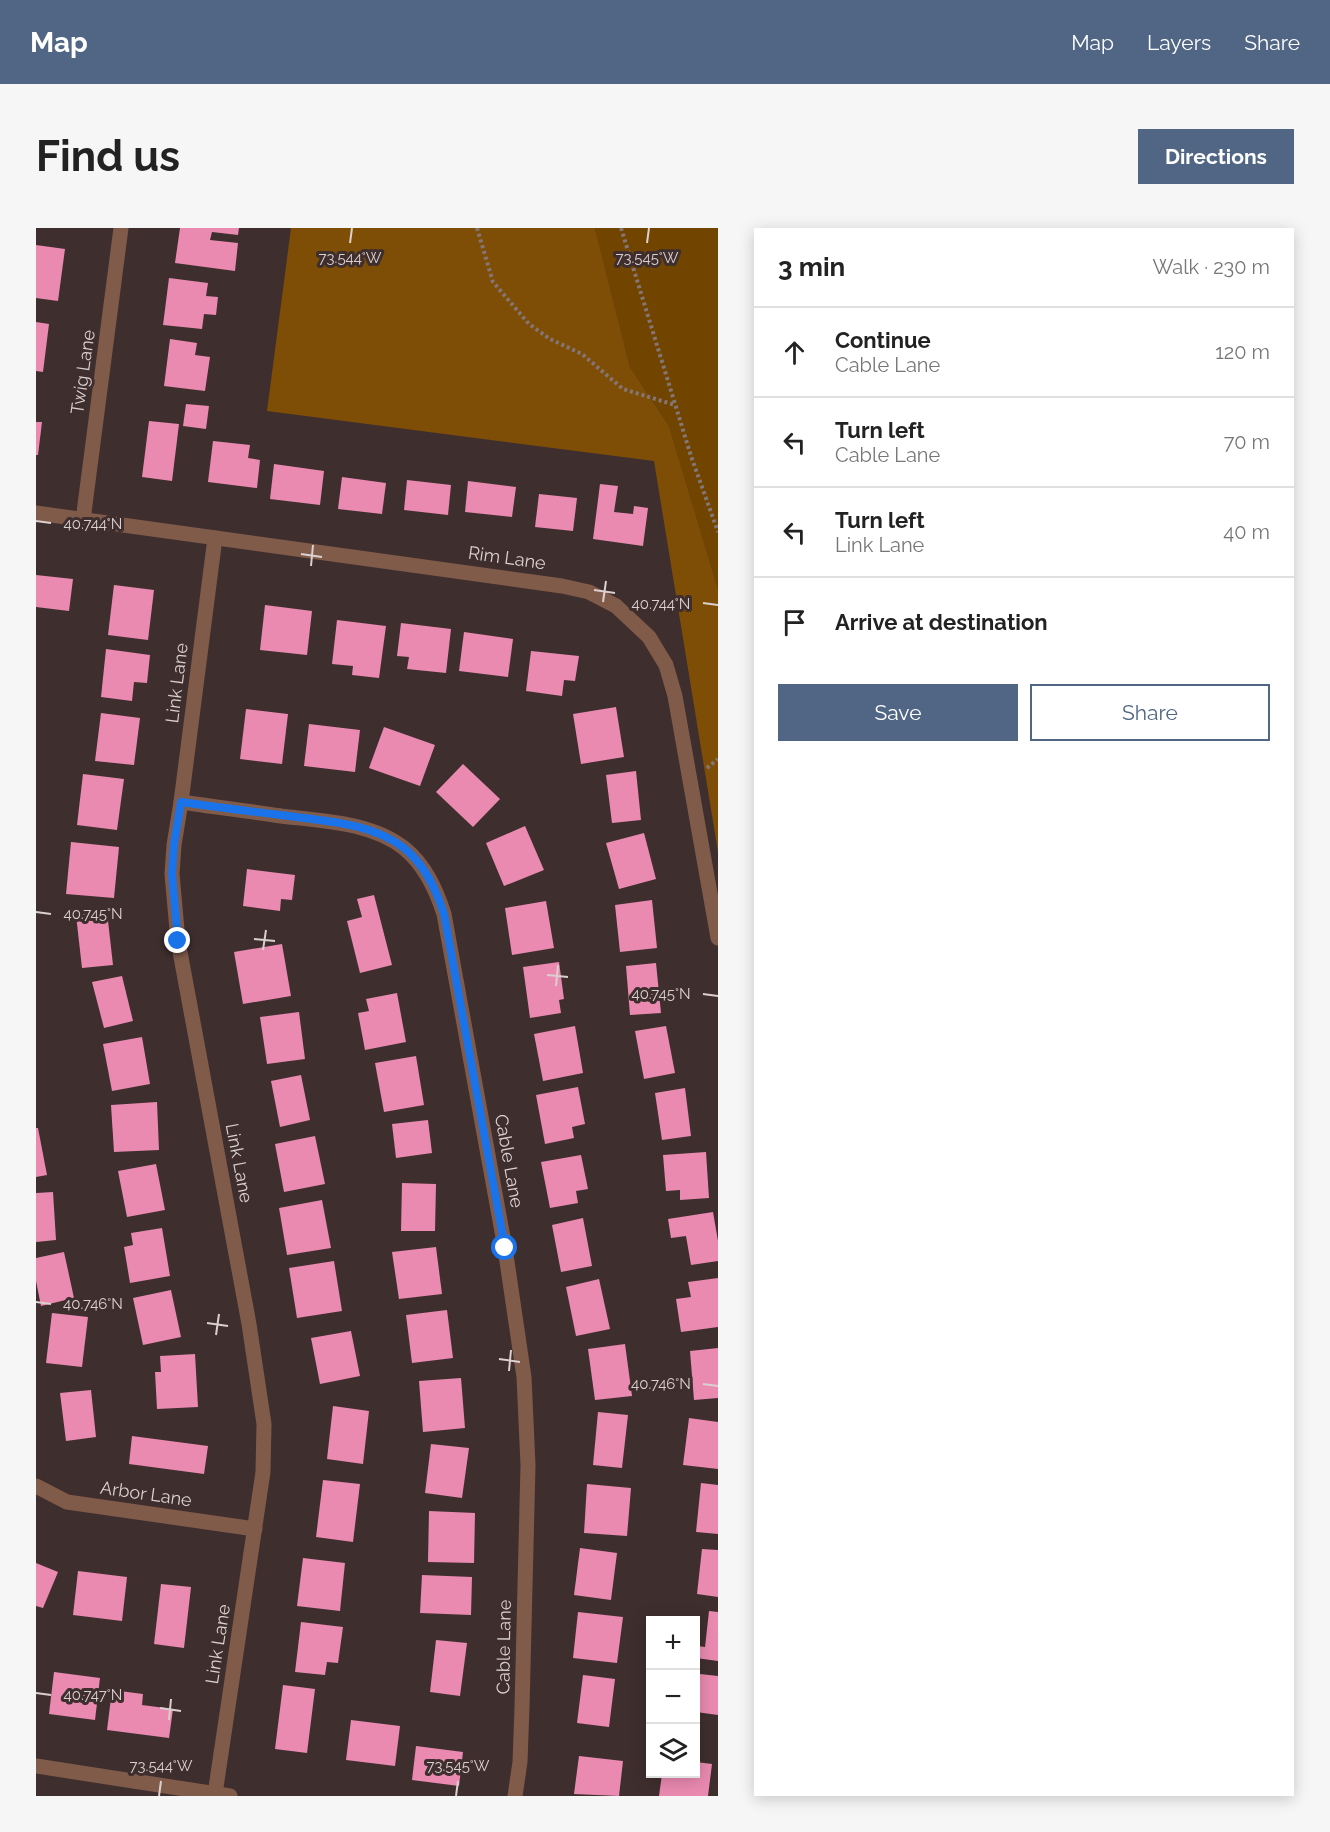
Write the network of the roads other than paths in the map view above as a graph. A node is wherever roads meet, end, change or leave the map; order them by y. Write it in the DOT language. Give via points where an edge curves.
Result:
graph roads {
  1 [pos="121,228"];
  2 [pos="36,513"];
  3 [pos="83,520"];
  4 [pos="215,538"];
  5 [pos="181,802"];
  6 [pos="718,938"];
  7 [pos="36,1486"];
  8 [pos="255,1529"];
  9 [pos="36,1766"];
  10 [pos="222,1795"];
  11 [pos="515,1796"];
  1 -- 3 [label="street, Twig Lane"];
  2 -- 3 [label="street, Rim Lane"];
  3 -- 4 [label="street, Rim Lane"];
  4 -- 5 [label="street, Link Lane"];
  4 -- 6 [label="street, Rim Lane" via="562,586 589,592 616,606 649,637 666,665 675,696"];
  5 -- 8 [label="street, Link Lane" via="172,874 178,941 264,1424 263,1472"];
  5 -- 11 [label="street, Cable Lane" via="339,823 380,834 404,848 423,868 438,894 505,1248 524,1377 528,1465 520,1762"];
  7 -- 8 [label="street, Arbor Lane" via="67,1502"];
  8 -- 10 [label="street, Link Lane"];
  9 -- 10 [label="street"];
}
